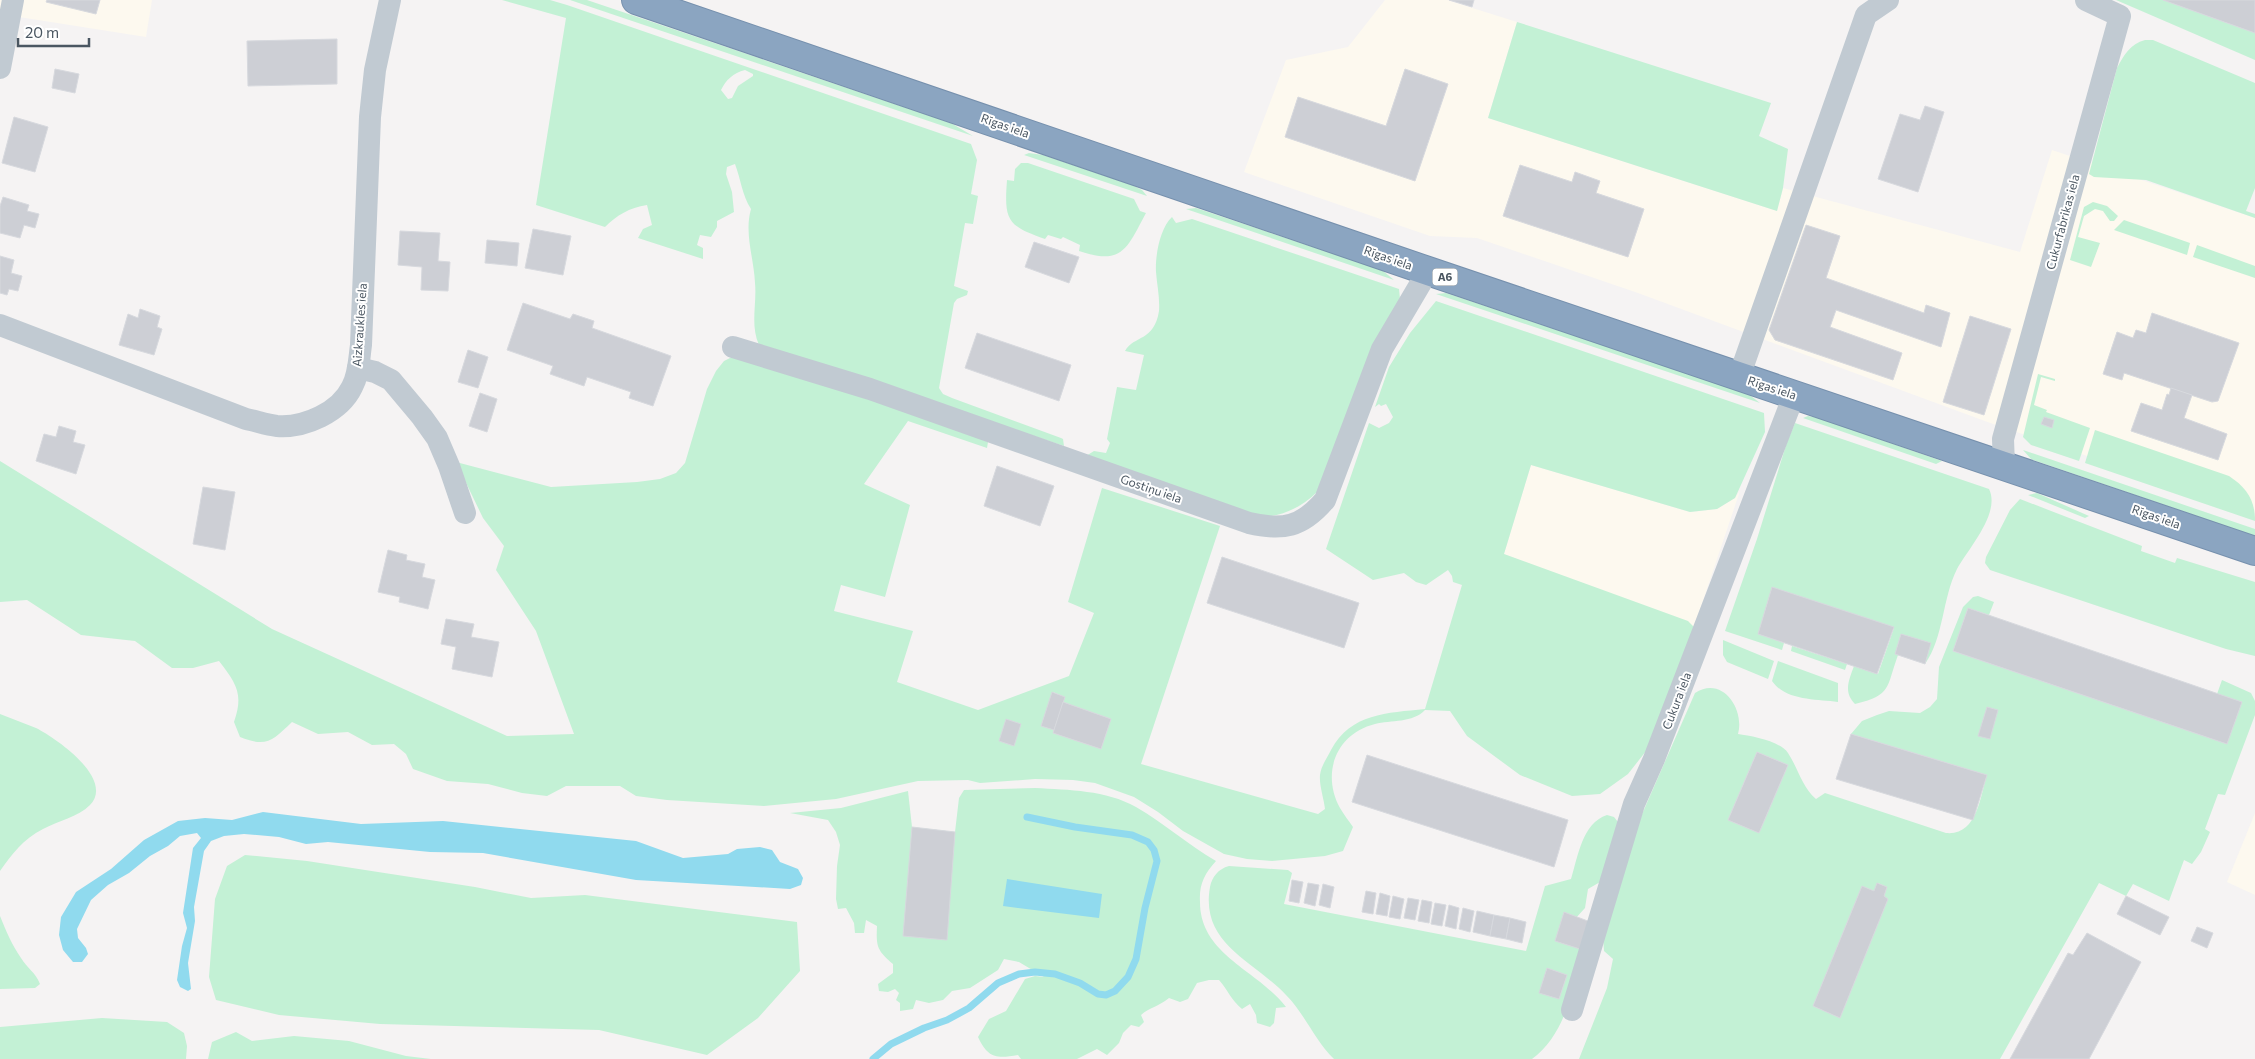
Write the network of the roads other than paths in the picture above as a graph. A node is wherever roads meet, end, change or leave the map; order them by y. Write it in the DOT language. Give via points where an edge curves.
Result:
graph roads {
  1 [pos="14,0"];
  2 [pos="390,0"];
  3 [pos="636,0"];
  4 [pos="1888,0"];
  5 [pos="2086,0"];
  6 [pos="0,68"];
  7 [pos="1428,271"];
  8 [pos="0,325"];
  9 [pos="732,347"];
  10 [pos="358,368"];
  11 [pos="1739,377"];
  12 [pos="1794,395"];
  13 [pos="2004,466"];
  14 [pos="465,513"];
  15 [pos="2255,551"];
  16 [pos="1572,1010"];
  1 -- 6 [label="street"];
  2 -- 10 [label="street, Aizkraukles iela" via="375,70 370,117"];
  3 -- 7 [label="highway, Rīgas iela / A6"];
  4 -- 11 [label="street" via="1866,15"];
  5 -- 13 [label="street, Cukurfabrikas iela" via="2120,16 2003,439"];
  7 -- 9 [label="street, Gostiņu iela" via="1382,349 1325,500 1313,514 1284,527 1249,523 870,388"];
  7 -- 11 [label="highway, Rīgas iela / A6"];
  8 -- 10 [label="street, Aizkraukles iela" via="246,419 278,426 304,422 341,404 353,386"];
  10 -- 14 [label="street" via="391,380 422,417 449,466"];
  11 -- 12 [label="highway, Rīgas iela / A6"];
  12 -- 13 [label="highway, Rīgas iela / A6"];
  12 -- 16 [label="street, Cukura iela" via="1634,804"];
  13 -- 15 [label="highway, Rīgas iela / A6"];
}
